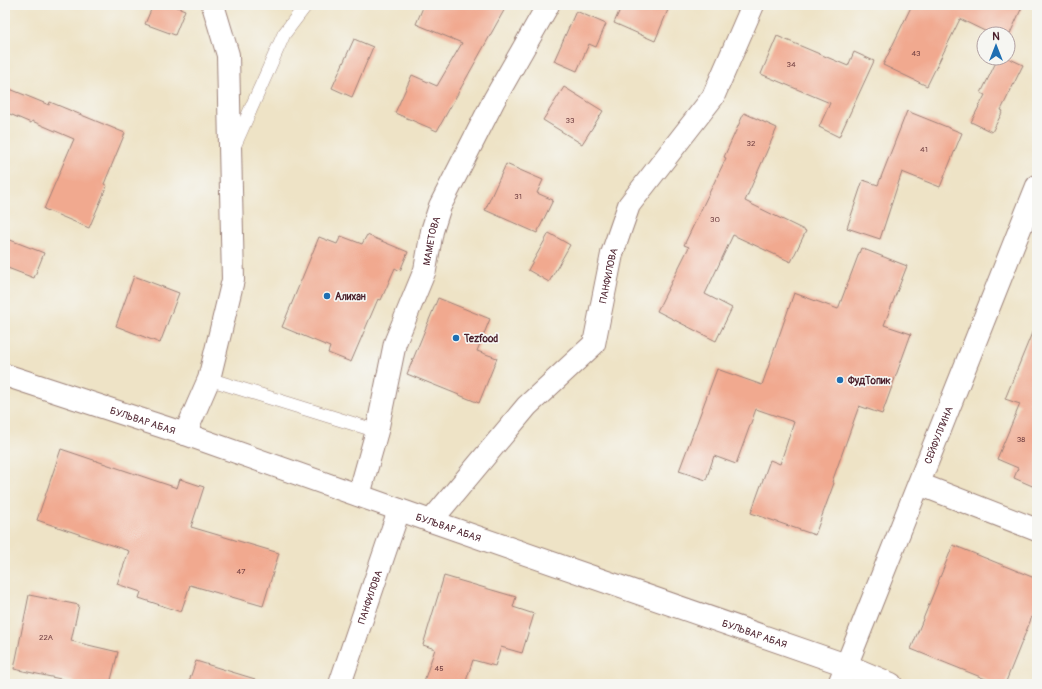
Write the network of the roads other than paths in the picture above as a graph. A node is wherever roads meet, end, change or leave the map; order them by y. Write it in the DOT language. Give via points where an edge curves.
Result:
graph roads {
  1 [pos="213,5"];
  2 [pos="306,5"];
  3 [pos="548,5"];
  4 [pos="753,5"];
  5 [pos="230,158"];
  6 [pos="1037,186"];
  7 [pos="5,375"];
  8 [pos="209,379"];
  9 [pos="377,432"];
  10 [pos="185,434"];
  11 [pos="919,484"];
  12 [pos="359,495"];
  13 [pos="399,510"];
  14 [pos="431,522"];
  15 [pos="1037,530"];
  16 [pos="843,674"];
  17 [pos="340,684"];
  18 [pos="891,684"];
  1 -- 5 [label="street" via="228,55"];
  2 -- 5 [label="lane" via="284,34"];
  3 -- 9 [label="street, МАМЕТОВА" via="494,100 440,206 432,231 425,270 395,343"];
  4 -- 14 [label="street, ПАНФИЛОВА" via="713,97 629,205 612,254 594,344 527,406"];
  5 -- 8 [label="street" via="233,280"];
  6 -- 11 [label="street, СЕЙФУЛЛИНА"];
  7 -- 10 [label="street, БУЛЬВАР АБАЯ"];
  8 -- 9 [label="lane"];
  8 -- 10 [label="street"];
  9 -- 12 [label="street, МАМЕТОВА"];
  10 -- 12 [label="street, БУЛЬВАР АБАЯ"];
  11 -- 15 [label="street"];
  11 -- 16 [label="street, СЕЙФУЛЛИНА"];
  12 -- 13 [label="street, БУЛЬВАР АБАЯ"];
  13 -- 14 [label="street, БУЛЬВАР АБАЯ"];
  13 -- 17 [label="street, ПАНФИЛОВА"];
  14 -- 16 [label="street, БУЛЬВАР АБАЯ"];
  16 -- 18 [label="street, БУЛЬВАР АБАЯ"];
}
